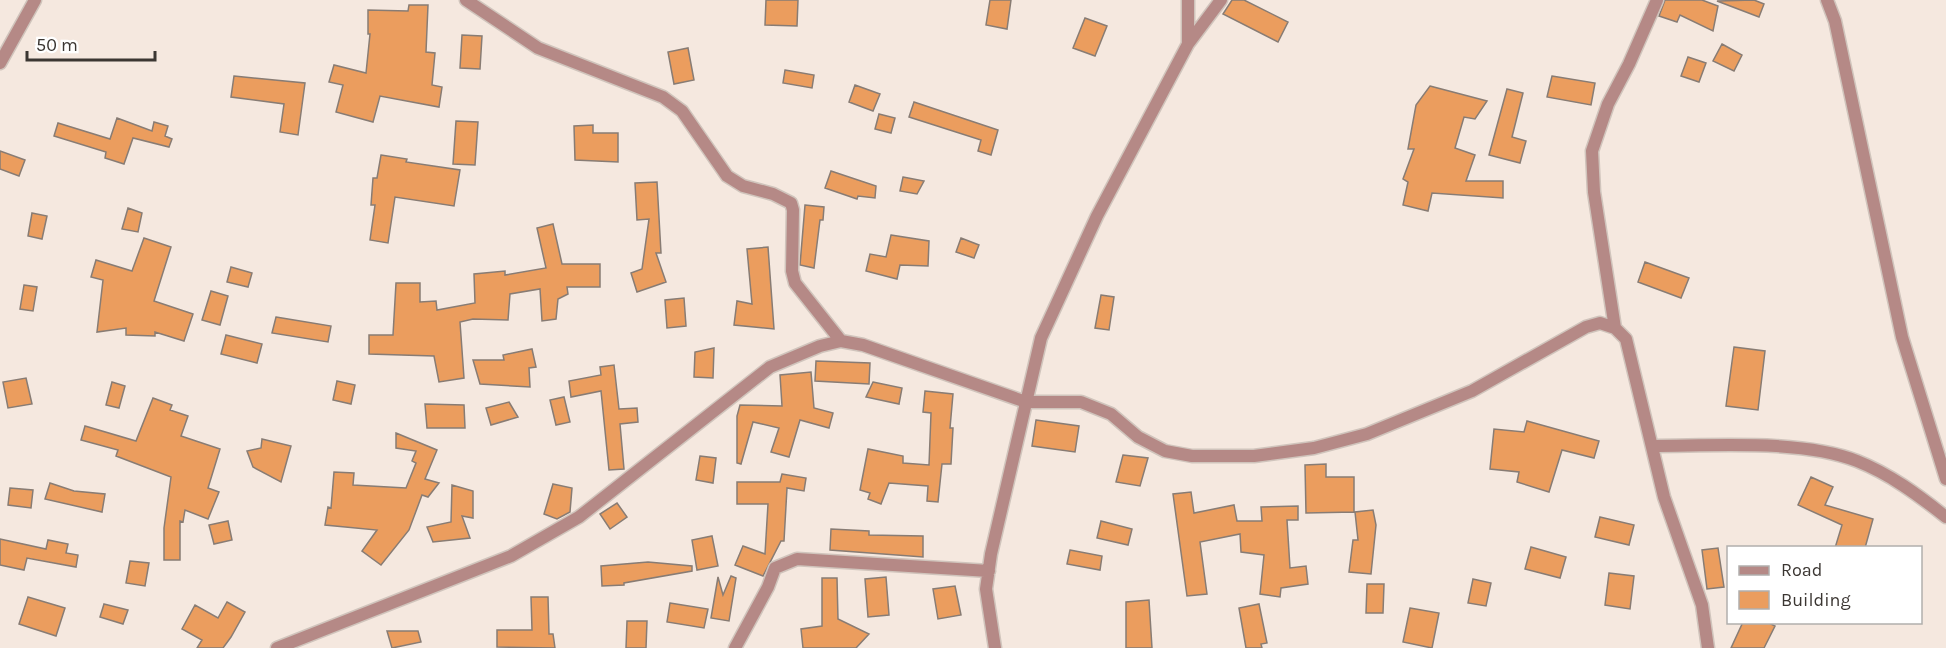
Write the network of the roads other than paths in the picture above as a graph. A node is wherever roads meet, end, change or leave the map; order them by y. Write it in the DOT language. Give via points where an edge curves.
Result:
graph roads {
  1 [pos="35,0"];
  2 [pos="466,0"];
  3 [pos="1188,0"];
  4 [pos="1221,0"];
  5 [pos="1657,0"];
  6 [pos="1827,0"];
  7 [pos="1188,44"];
  8 [pos="0,63"];
  9 [pos="1615,328"];
  10 [pos="841,341"];
  11 [pos="1026,402"];
  12 [pos="1652,446"];
  13 [pos="1946,479"];
  14 [pos="1946,517"];
  15 [pos="989,571"];
  16 [pos="277,648"];
  17 [pos="735,648"];
  18 [pos="994,648"];
  19 [pos="1708,648"];
  1 -- 8 [label="street"];
  2 -- 10 [label="street" via="538,48 663,97 682,111 727,176 791,203 795,283"];
  3 -- 7 [label="street"];
  4 -- 7 [label="street"];
  5 -- 9 [label="street" via="1608,104 1592,151 1594,192"];
  6 -- 13 [label="street" via="1835,21 1902,337"];
  7 -- 11 [label="street" via="1067,277 1041,338"];
  9 -- 11 [label="street" via="1600,323 1586,327 1472,391 1367,434 1314,448 1254,456 1192,456 1165,451 1138,437 1111,414 1081,402"];
  9 -- 12 [label="street" via="1626,339"];
  10 -- 11 [label="street" via="863,345"];
  10 -- 16 [label="street" via="771,367 579,517 511,556"];
  11 -- 15 [label="street"];
  12 -- 14 [label="street" via="1791,447 1856,460 1905,485"];
  12 -- 19 [label="street" via="1664,497 1702,605"];
  15 -- 17 [label="street" via="797,559 786,562 775,568"];
  15 -- 18 [label="street" via="986,589"];
}
